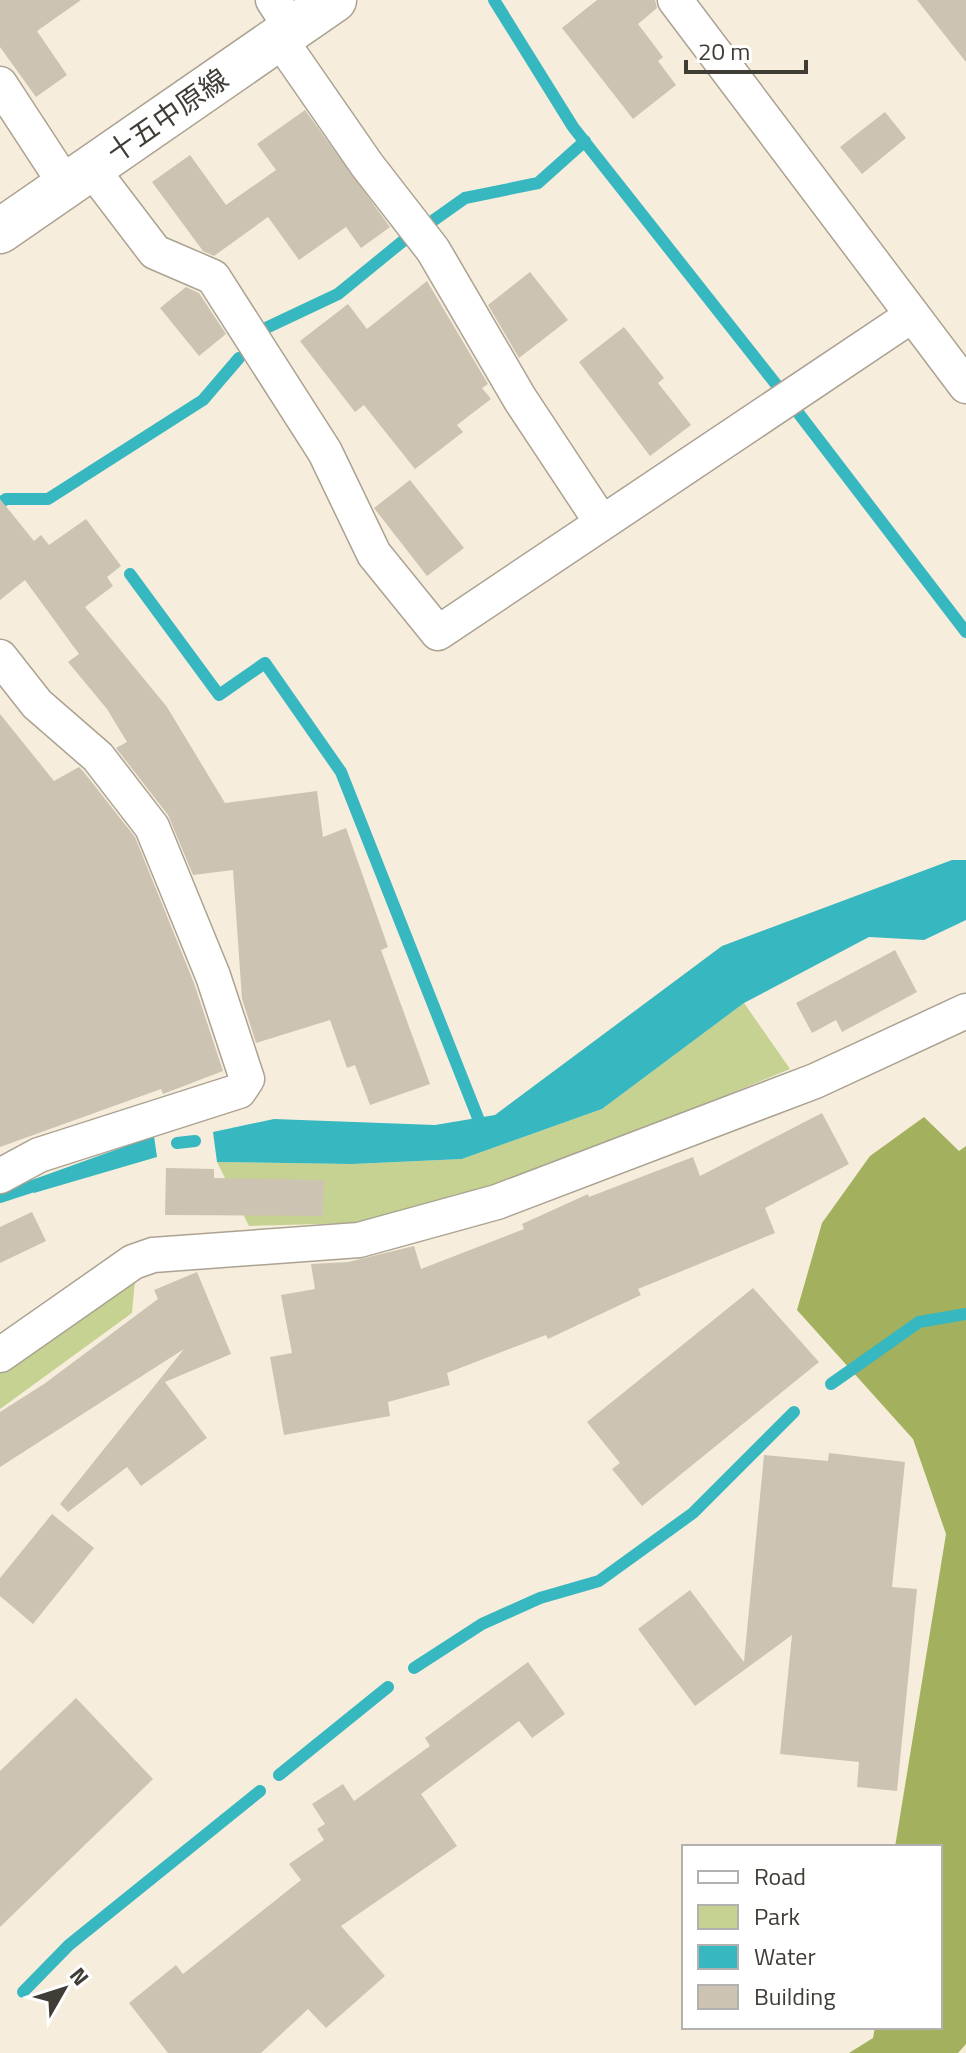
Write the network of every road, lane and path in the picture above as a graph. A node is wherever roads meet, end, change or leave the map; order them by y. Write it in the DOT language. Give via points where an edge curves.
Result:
graph roads {
  1 [pos="334,0"];
  2 [pos="675,0"];
  3 [pos="281,22"];
  4 [pos="0,84"];
  5 [pos="78,176"];
  6 [pos="0,231"];
  7 [pos="911,316"];
  8 [pos="966,386"];
  9 [pos="602,523"];
  10 [pos="0,657"];
  11 [pos="966,1011"];
  12 [pos="0,1176"];
  13 [pos="0,1355"];
  1 -- 3 [label="main road, 十五中原線"];
  2 -- 7 [label="street"];
  3 -- 5 [label="main road, 十五中原線"];
  3 -- 9 [label="street" via="367,165 433,250 520,399"];
  4 -- 5 [label="street"];
  5 -- 6 [label="main road, 十五中原線"];
  5 -- 9 [label="street" via="155,252 213,277 325,452 374,554 438,633"];
  7 -- 8 [label="street"];
  7 -- 9 [label="street"];
  10 -- 12 [label="street" via="37,704 98,757 152,827 213,976 247,1079 239,1091 39,1155"];
  11 -- 13 [label="street" via="815,1081 497,1202 359,1240 153,1255 133,1262"];
}
